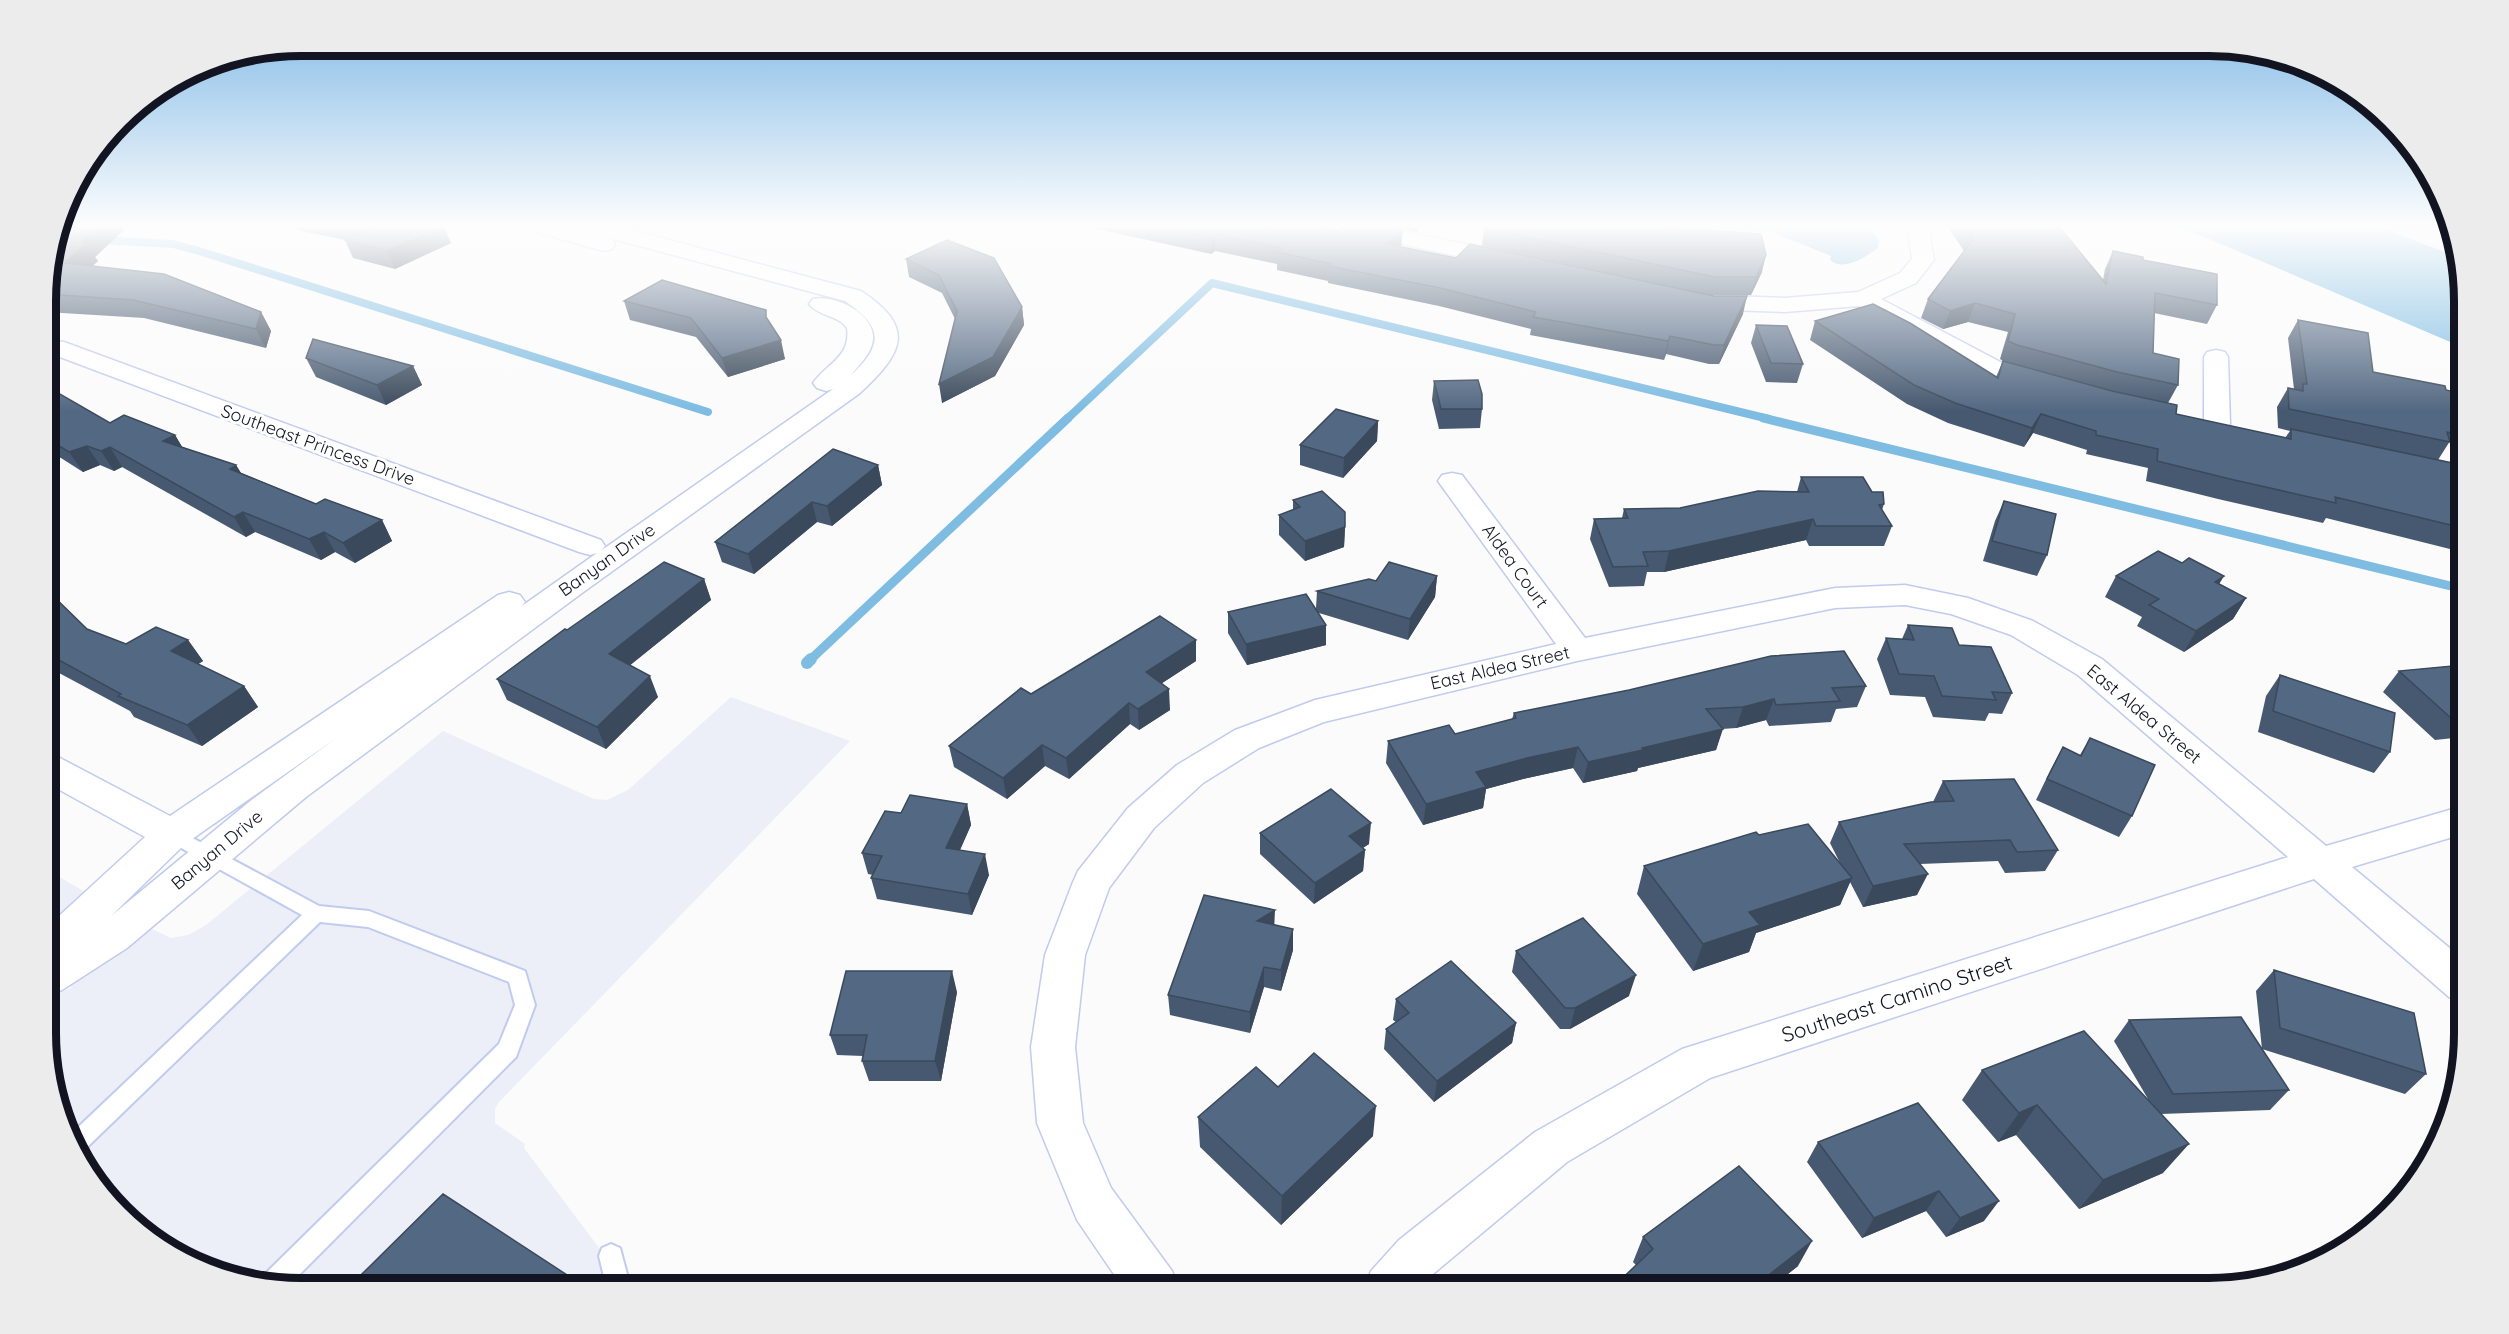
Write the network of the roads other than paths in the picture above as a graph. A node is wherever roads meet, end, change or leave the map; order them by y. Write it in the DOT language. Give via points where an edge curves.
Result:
graph roads {
  1 [pos="819,286"];
  2 [pos="1890,286"];
  3 [pos="1675,296"];
  4 [pos="1863,299"];
  5 [pos="56,347"];
  6 [pos="2216,357"];
  7 [pos="2068,390"];
  8 [pos="2217,424"];
  9 [pos="751,446"];
  10 [pos="1452,481"];
  11 [pos="590,546"];
  12 [pos="1577,650"];
  13 [pos="56,772"];
  14 [pos="2454,823"];
  15 [pos="172,834"];
  16 [pos="210,855"];
  17 [pos="2321,862"];
  18 [pos="316,914"];
  19 [pos="56,944"];
  20 [pos="56,973"];
  21 [pos="2454,976"];
  22 [pos="80,1141"];
  23 [pos="611,1256"];
  24 [pos="280,1277"];
  25 [pos="616,1278"];
  26 [pos="1146,1278"];
  27 [pos="1398,1278"];
  1 -- 9 [label="street, Banyan Drive" via="839,291 845,303 874,310 886,326 888,344 876,365 851,387"];
  2 -- 4 [label="street"];
  3 -- 4 [label="street" via="1710,304 1785,305"];
  4 -- 7 [label="street" via="1999,371"];
  5 -- 11 [label="street, Southeast Princess Drive"];
  6 -- 8 [label="street"];
  9 -- 11 [label="street, Banyan Drive"];
  9 -- 16 [label="street, Banyan Drive" via="262,811"];
  10 -- 12 [label="street, Aldea Court"];
  11 -- 15 [label="street, Banyan Drive"];
  12 -- 17 [label="street, East Aldea Street" via="1835,598 1905,595 1957,606 2022,628 2090,667"];
  12 -- 26 [label="street, East Aldea Street" via="1315,712 1247,739 1190,774 1141,818 1092,882 1065,955 1053,1047 1060,1123 1094,1204"];
  13 -- 15 [label="street"];
  14 -- 17 [label="street, Southeast Camino Street"];
  15 -- 16 [label="lane"];
  15 -- 19 [label="street, Banyan Drive"];
  16 -- 18 [label="lane"];
  16 -- 20 [label="street, Banyan Drive" via="126,928"];
  17 -- 21 [label="street, East Aldea Street"];
  17 -- 27 [label="street, Southeast Camino Street" via="1697,1063 1551,1147 1416,1257"];
  18 -- 22 [label="lane"];
  18 -- 24 [label="lane" via="369,919 519,977 525,1005 508,1050"];
  23 -- 25 [label="lane"];
}
